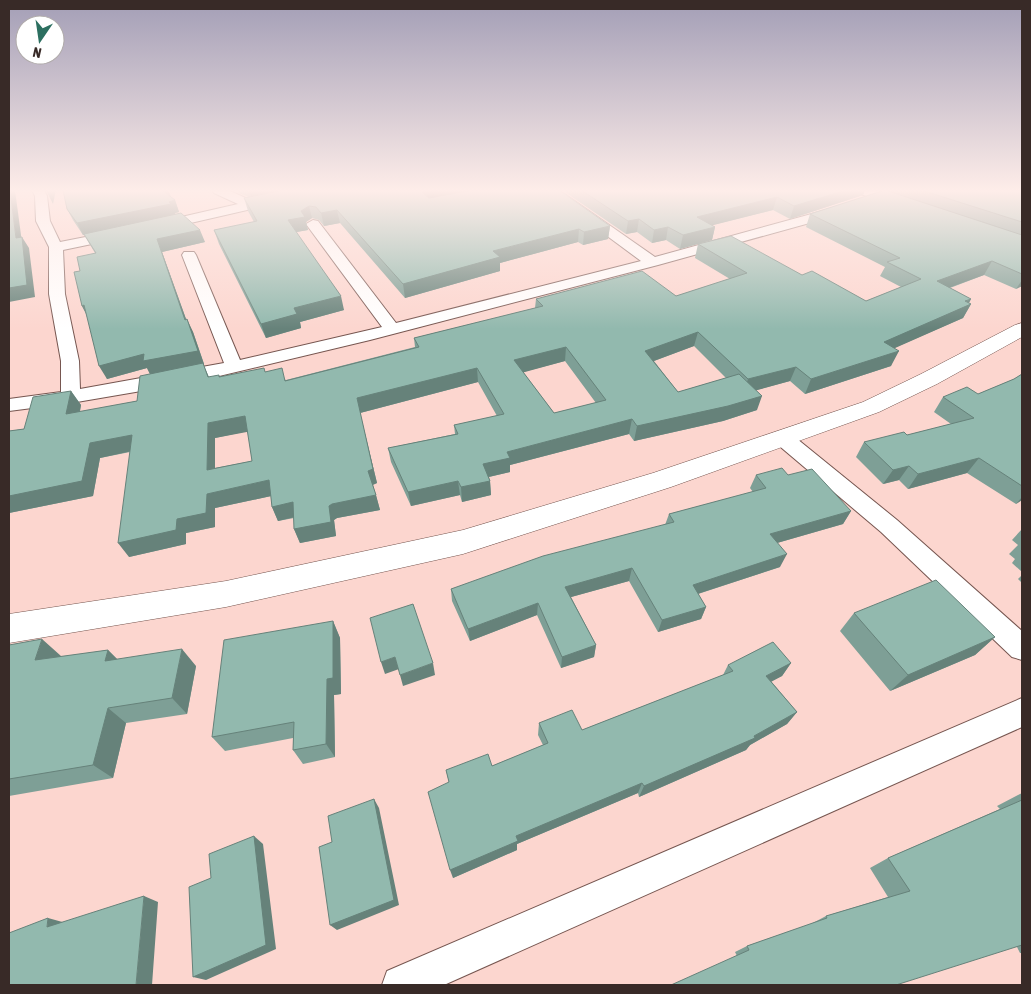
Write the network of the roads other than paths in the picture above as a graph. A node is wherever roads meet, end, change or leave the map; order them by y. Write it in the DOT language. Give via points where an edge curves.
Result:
graph roads {
  1 [pos="51,236"];
  2 [pos="110,236"];
  3 [pos="322,236"];
  4 [pos="617,236"];
  5 [pos="747,236"];
  6 [pos="56,247"];
  7 [pos="189,255"];
  8 [pos="653,262"];
  9 [pos="392,329"];
  10 [pos="1022,329"];
  11 [pos="234,366"];
  12 [pos="71,397"];
  13 [pos="9,405"];
  14 [pos="784,439"];
  15 [pos="9,630"];
  16 [pos="1022,648"];
  17 [pos="1022,712"];
  18 [pos="402,985"];
  1 -- 6 [label="street"];
  2 -- 6 [label="street"];
  3 -- 9 [label="street"];
  4 -- 8 [label="street"];
  5 -- 8 [label="street"];
  6 -- 12 [label="street" via="57,294 70,361"];
  7 -- 11 [label="street"];
  8 -- 9 [label="street"];
  9 -- 11 [label="street"];
  10 -- 14 [label="street" via="871,407"];
  11 -- 12 [label="street"];
  12 -- 13 [label="street"];
  14 -- 15 [label="street" via="463,542 226,594"];
  14 -- 16 [label="street" via="889,526"];
  17 -- 18 [label="street"];
}
